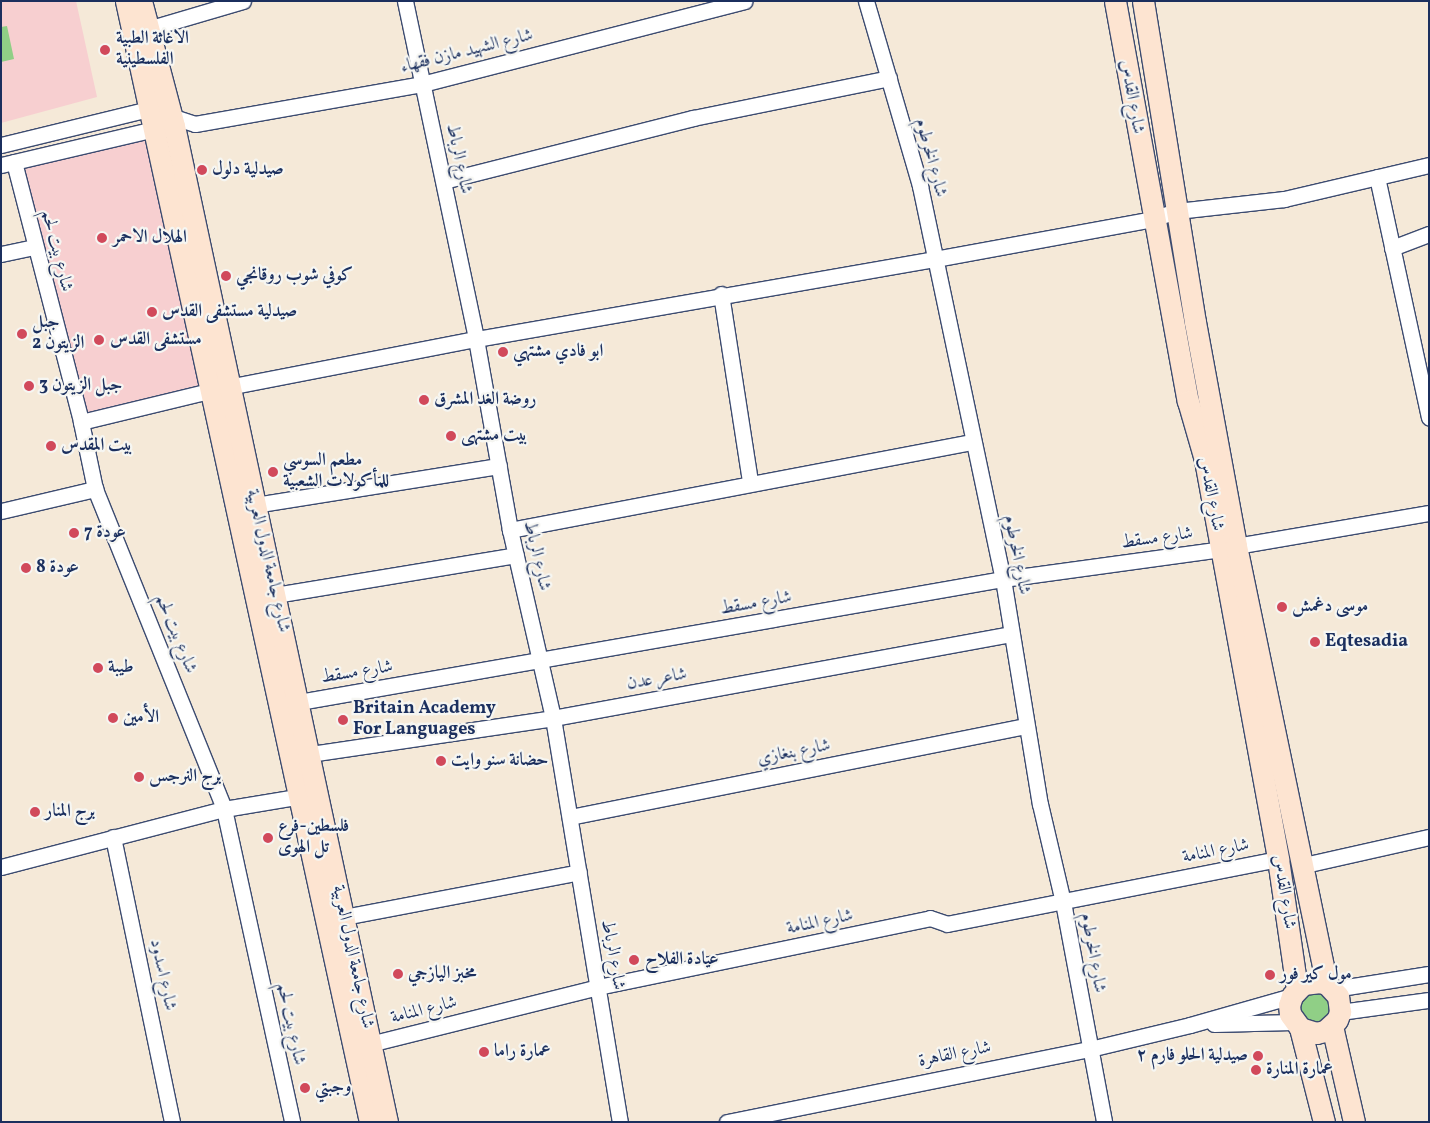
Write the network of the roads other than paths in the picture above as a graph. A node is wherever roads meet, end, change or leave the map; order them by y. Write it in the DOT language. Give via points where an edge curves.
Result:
graph roads {
  1 [pos="126,1"];
  2 [pos="141,1"];
  3 [pos="243,1"];
  4 [pos="405,1"];
  5 [pos="745,1"];
  6 [pos="866,1"];
  7 [pos="1115,1"];
  8 [pos="1143,1"];
  9 [pos="151,28"];
  10 [pos="889,78"];
  11 [pos="422,84"];
  12 [pos="163,118"];
  13 [pos="1,144"];
  14 [pos="7,164"];
  15 [pos="1429,165"];
  16 [pos="1377,178"];
  17 [pos="444,182"];
  18 [pos="1177,211"];
  19 [pos="1152,219"];
  20 [pos="1429,234"];
  21 [pos="35,247"];
  22 [pos="1392,248"];
  23 [pos="1,254"];
  24 [pos="935,259"];
  25 [pos="721,294"];
  26 [pos="476,339"];
  27 [pos="220,389"];
  28 [pos="1429,417"];
  29 [pos="81,422"];
  30 [pos="973,442"];
  31 [pos="499,466"];
  32 [pos="750,482"];
  33 [pos="94,489"];
  34 [pos="255,505"];
  35 [pos="1,511"];
  36 [pos="1429,513"];
  37 [pos="510,530"];
  38 [pos="1229,547"];
  39 [pos="516,555"];
  40 [pos="1003,578"];
  41 [pos="275,596"];
  42 [pos="1010,634"];
  43 [pos="541,662"];
  44 [pos="299,702"];
  45 [pos="553,718"];
  46 [pos="1026,726"];
  47 [pos="310,754"];
  48 [pos="308,795"];
  49 [pos="224,809"];
  50 [pos="570,817"];
  51 [pos="113,837"];
  52 [pos="1429,837"];
  53 [pos="1278,859"];
  54 [pos="1300,866"];
  55 [pos="1,867"];
  56 [pos="579,872"];
  57 [pos="1063,902"];
  58 [pos="344,916"];
  59 [pos="1429,974"];
  60 [pos="1330,987"];
  61 [pos="598,988"];
  62 [pos="1294,992"];
  63 [pos="1429,1000"];
  64 [pos="1336,1019"];
  65 [pos="1190,1025"];
  66 [pos="1297,1025"];
  67 [pos="370,1044"];
  68 [pos="1090,1049"];
  69 [pos="172,1122"];
  70 [pos="292,1122"];
  71 [pos="370,1122"];
  72 [pos="387,1122"];
  73 [pos="620,1122"];
  74 [pos="727,1122"];
  75 [pos="1104,1122"];
  76 [pos="1324,1122"];
  77 [pos="1354,1122"];
  1 -- 12 [label="main road, شارع جامعة الدول العربية"];
  2 -- 12 [label="main road, شارع جامعة الدول العربية"];
  3 -- 9 [label="street"];
  4 -- 11 [label="street, شارع الرباط"];
  5 -- 11 [label="street, شارع الشهيد مازن فقهاء"];
  6 -- 10 [label="street, شارع الخرطوم"];
  7 -- 19 [label="main road, شارع القدس"];
  8 -- 18 [label="main road, شارع القدس"];
  10 -- 17 [label="street" via="693,118"];
  10 -- 24 [label="street, شارع الخرطوم" via="920,186"];
  11 -- 12 [label="street, شارع الشهيد مازن فقهاء" via="195,124"];
  11 -- 17 [label="street, شارع الرباط"];
  12 -- 13 [label="street, شارع الشهيد مازن فقهاء"];
  12 -- 14 [label="street, شارع الشهيد مازن فقهاء"];
  12 -- 27 [label="main road, شارع جامعة الدول العربية"];
  14 -- 21 [label="street, شارع بيت لحم"];
  15 -- 16 [label="street"];
  16 -- 18 [label="street" via="1284,198"];
  16 -- 22 [label="street"];
  17 -- 26 [label="street, شارع الرباط"];
  18 -- 19 [label="street"];
  18 -- 38 [label="main road, شارع القدس"];
  19 -- 24 [label="street"];
  19 -- 38 [label="main road, شارع القدس" via="1188,401"];
  20 -- 22 [label="street"];
  21 -- 23 [label="street"];
  21 -- 29 [label="street, شارع بيت لحم"];
  22 -- 28 [label="street"];
  24 -- 25 [label="street"];
  24 -- 30 [label="street, شارع الخرطوم"];
  25 -- 26 [label="street"];
  25 -- 32 [label="street"];
  26 -- 27 [label="street"];
  26 -- 31 [label="street, شارع الرباط"];
  27 -- 29 [label="street"];
  27 -- 34 [label="main road, شارع جامعة الدول العربية"];
  27 -- 48 [label="main road, شارع جامعة الدول العربية"];
  29 -- 33 [label="street, شارع بيت لحم"];
  30 -- 32 [label="street"];
  30 -- 40 [label="street, شارع الخرطوم"];
  31 -- 34 [label="street"];
  31 -- 37 [label="street, شارع الرباط"];
  32 -- 37 [label="street"];
  33 -- 35 [label="street"];
  33 -- 49 [label="street, شارع بيت لحم"];
  34 -- 41 [label="main road, شارع جامعة الدول العربية"];
  36 -- 38 [label="street, شارع مسقط"];
  37 -- 39 [label="street, شارع الرباط"];
  38 -- 40 [label="street, شارع مسقط"];
  38 -- 53 [label="main road, شارع القدس"];
  38 -- 54 [label="main road, شارع القدس"];
  39 -- 41 [label="street"];
  39 -- 43 [label="street, شارع الرباط"];
  40 -- 42 [label="street, شارع الخرطوم"];
  40 -- 43 [label="street, شارع مسقط"];
  41 -- 44 [label="main road, شارع جامعة الدول العربية"];
  42 -- 45 [label="street, شاعر عدن"];
  42 -- 46 [label="street, شارع الخرطوم"];
  43 -- 44 [label="street, شارع مسقط"];
  43 -- 45 [label="street, شارع الرباط"];
  44 -- 47 [label="main road, شارع جامعة الدول العربية"];
  45 -- 47 [label="street, شاعر عدن"];
  45 -- 50 [label="street, شارع الرباط"];
  46 -- 50 [label="street, شارع بنغازي"];
  46 -- 57 [label="street, شارع الخرطوم"];
  47 -- 48 [label="main road, شارع جامعة الدول العربية"];
  48 -- 49 [label="street"];
  48 -- 58 [label="main road, شارع جامعة الدول العربية"];
  48 -- 71 [label="main road, شارع جامعة الدول العربية"];
  49 -- 51 [label="street"];
  49 -- 70 [label="street, شارع بيت لحم"];
  50 -- 56 [label="street, شارع الرباط"];
  51 -- 55 [label="street"];
  51 -- 69 [label="street, شارع اسدود"];
  52 -- 54 [label="street"];
  53 -- 57 [label="street, شارع المنامة"];
  53 -- 62 [label="main road, شارع القدس"];
  54 -- 60 [label="main road, شارع القدس"];
  56 -- 58 [label="street"];
  56 -- 61 [label="street, شارع الرباط"];
  57 -- 61 [label="street, شارع المنامة" via="947,924 930,918"];
  57 -- 68 [label="street, شارع الخرطوم"];
  58 -- 67 [label="main road, شارع جامعة الدول العربية"];
  59 -- 60 [label="street"];
  60 -- 62 [label="main road" via="1311,982"];
  60 -- 64 [label="main road" via="1338,996"];
  61 -- 67 [label="street, شارع المنامة"];
  61 -- 73 [label="street, شارع الرباط"];
  62 -- 65 [label="street, شارع القاهرة"];
  62 -- 66 [label="main road" via="1290,1014"];
  63 -- 64 [label="street"];
  64 -- 66 [label="main road" via="1316,1033"];
  64 -- 77 [label="main road"];
  65 -- 66 [label="street, شارع القاهرة"];
  65 -- 68 [label="street, شارع القاهرة"];
  66 -- 76 [label="main road"];
  67 -- 72 [label="main road, شارع جامعة الدول العربية"];
  68 -- 74 [label="street, شارع القاهرة"];
  68 -- 75 [label="street, شارع الخرطوم"];
}
